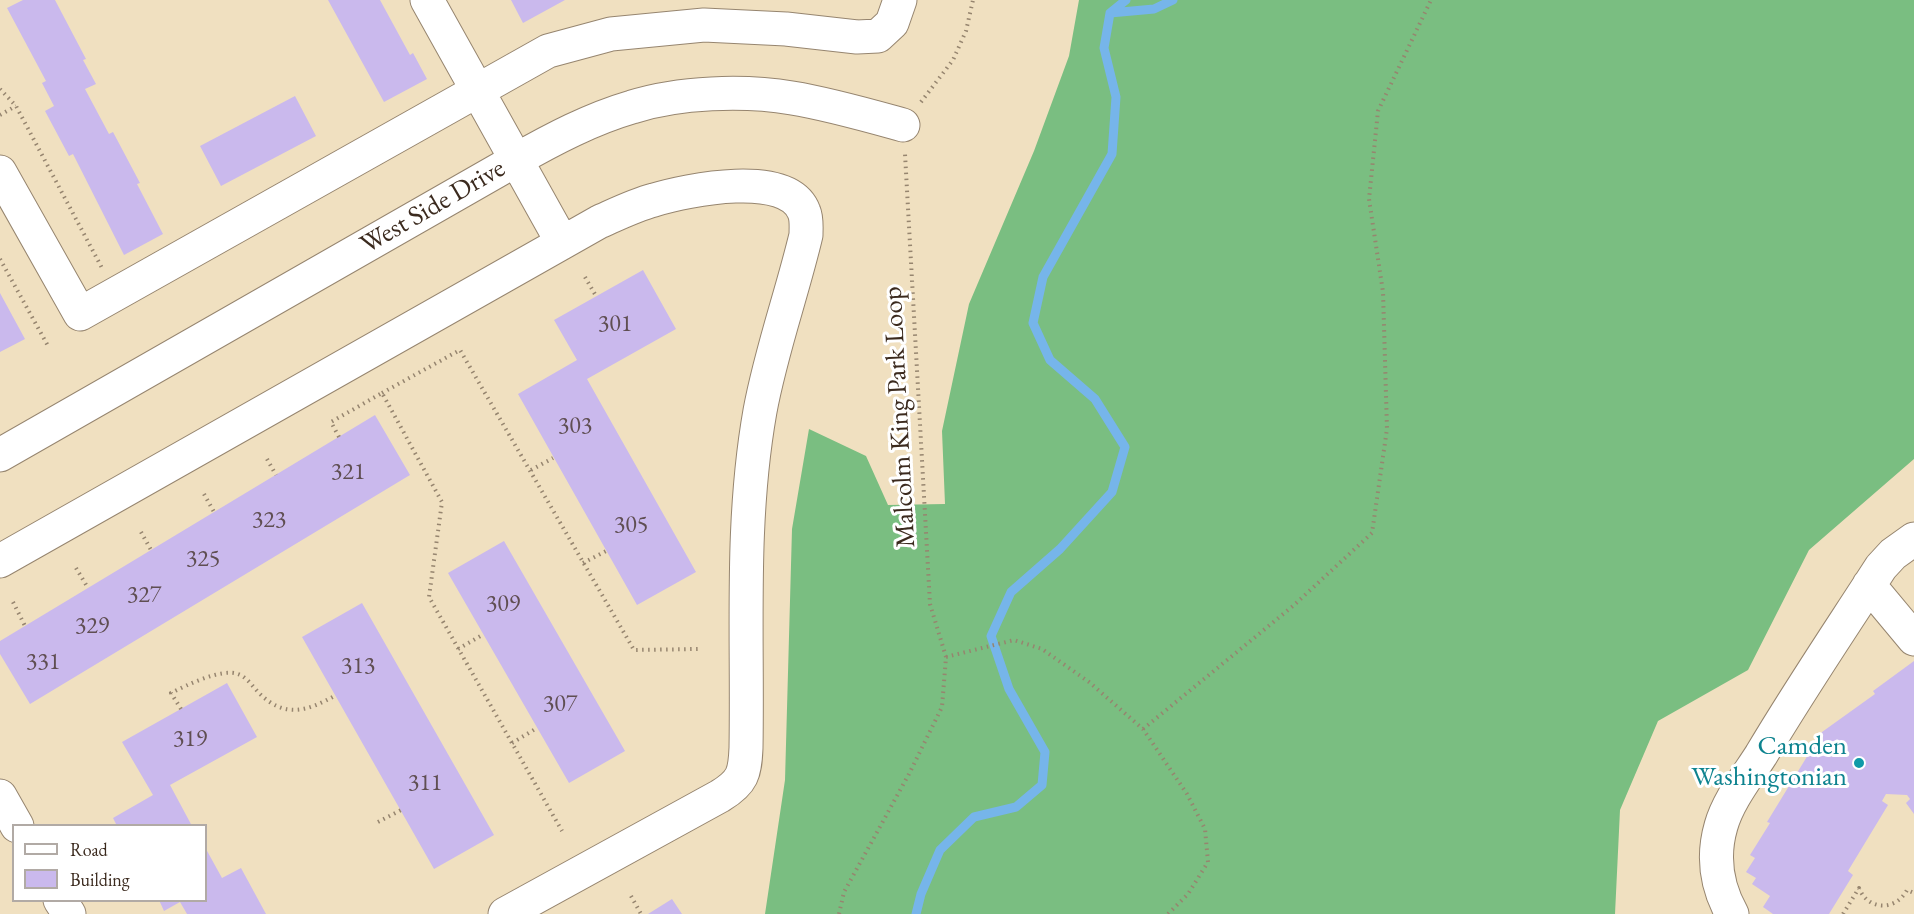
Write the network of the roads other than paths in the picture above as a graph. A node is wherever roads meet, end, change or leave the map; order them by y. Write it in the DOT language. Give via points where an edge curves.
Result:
graph roads {
  1 [pos="427,0"];
  2 [pos="900,0"];
  3 [pos="478,92"];
  4 [pos="903,125"];
  5 [pos="516,159"];
  6 [pos="0,172"];
  7 [pos="562,242"];
  8 [pos="0,455"];
  9 [pos="1914,539"];
  10 [pos="0,561"];
  11 [pos="1869,585"];
  12 [pos="1914,639"];
  13 [pos="0,796"];
  14 [pos="16,824"];
  15 [pos="505,914"];
  16 [pos="1732,914"];
  1 -- 3 [label="street"];
  2 -- 3 [label="street" via="892,23 878,36 704,25 611,34 548,51"];
  3 -- 5 [label="street"];
  3 -- 6 [label="street" via="80,314"];
  4 -- 5 [label="street, West Side Drive" via="791,98 721,94 634,106 585,124"];
  5 -- 7 [label="street"];
  5 -- 8 [label="street, West Side Drive"];
  7 -- 10 [label="street"];
  7 -- 15 [label="street" via="653,200 727,187 785,192 804,210 806,222 803,248 774,346 752,466 745,571 746,748 742,777 720,796"];
  9 -- 11 [label="street" via="1893,554"];
  11 -- 12 [label="street"];
  11 -- 16 [label="street" via="1724,818 1716,852 1718,877 1722,897"];
  13 -- 14 [label="street"];
}
